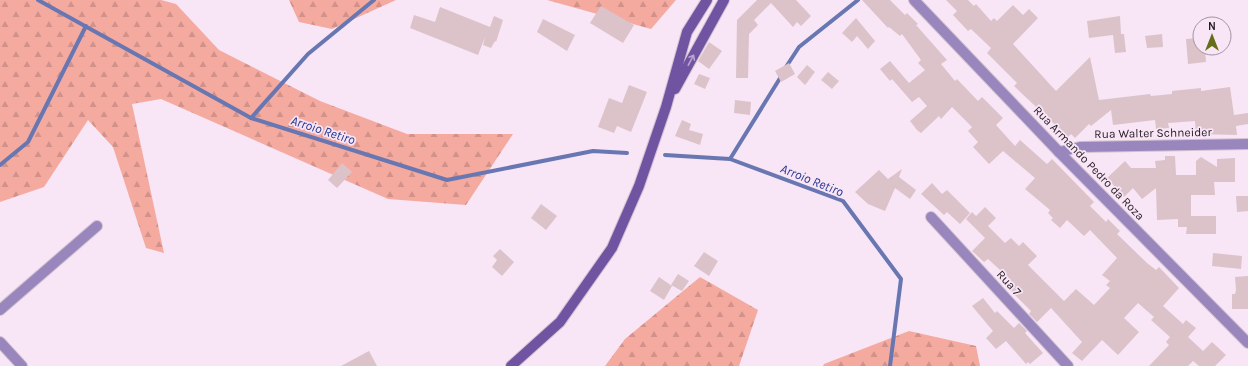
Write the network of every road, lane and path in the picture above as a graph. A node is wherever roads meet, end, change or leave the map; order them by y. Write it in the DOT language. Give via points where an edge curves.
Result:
graph roads {
  1 [pos="707,0"];
  2 [pos="724,0"];
  3 [pos="914,0"];
  4 [pos="666,107"];
  5 [pos="1248,144"];
  6 [pos="1059,152"];
  7 [pos="931,217"];
  8 [pos="97,226"];
  9 [pos="0,310"];
  10 [pos="0,342"];
  11 [pos="1248,343"];
  12 [pos="22,366"];
  13 [pos="511,366"];
  14 [pos="1068,366"];
  1 -- 4 [label="main road" via="687,32"];
  4 -- 2 [label="main road, one-way"];
  3 -- 6 [label="street, Rua Armando Pedro da Roza"];
  4 -- 13 [label="main road" via="639,186 612,248 560,322"];
  5 -- 6 [label="street, Rua Walter Schneider" via="1080,147"];
  6 -- 11 [label="street, Rua Armando Pedro da Roza"];
  7 -- 14 [label="street, Rua 7"];
  8 -- 9 [label="street"];
  10 -- 12 [label="street"];
}
